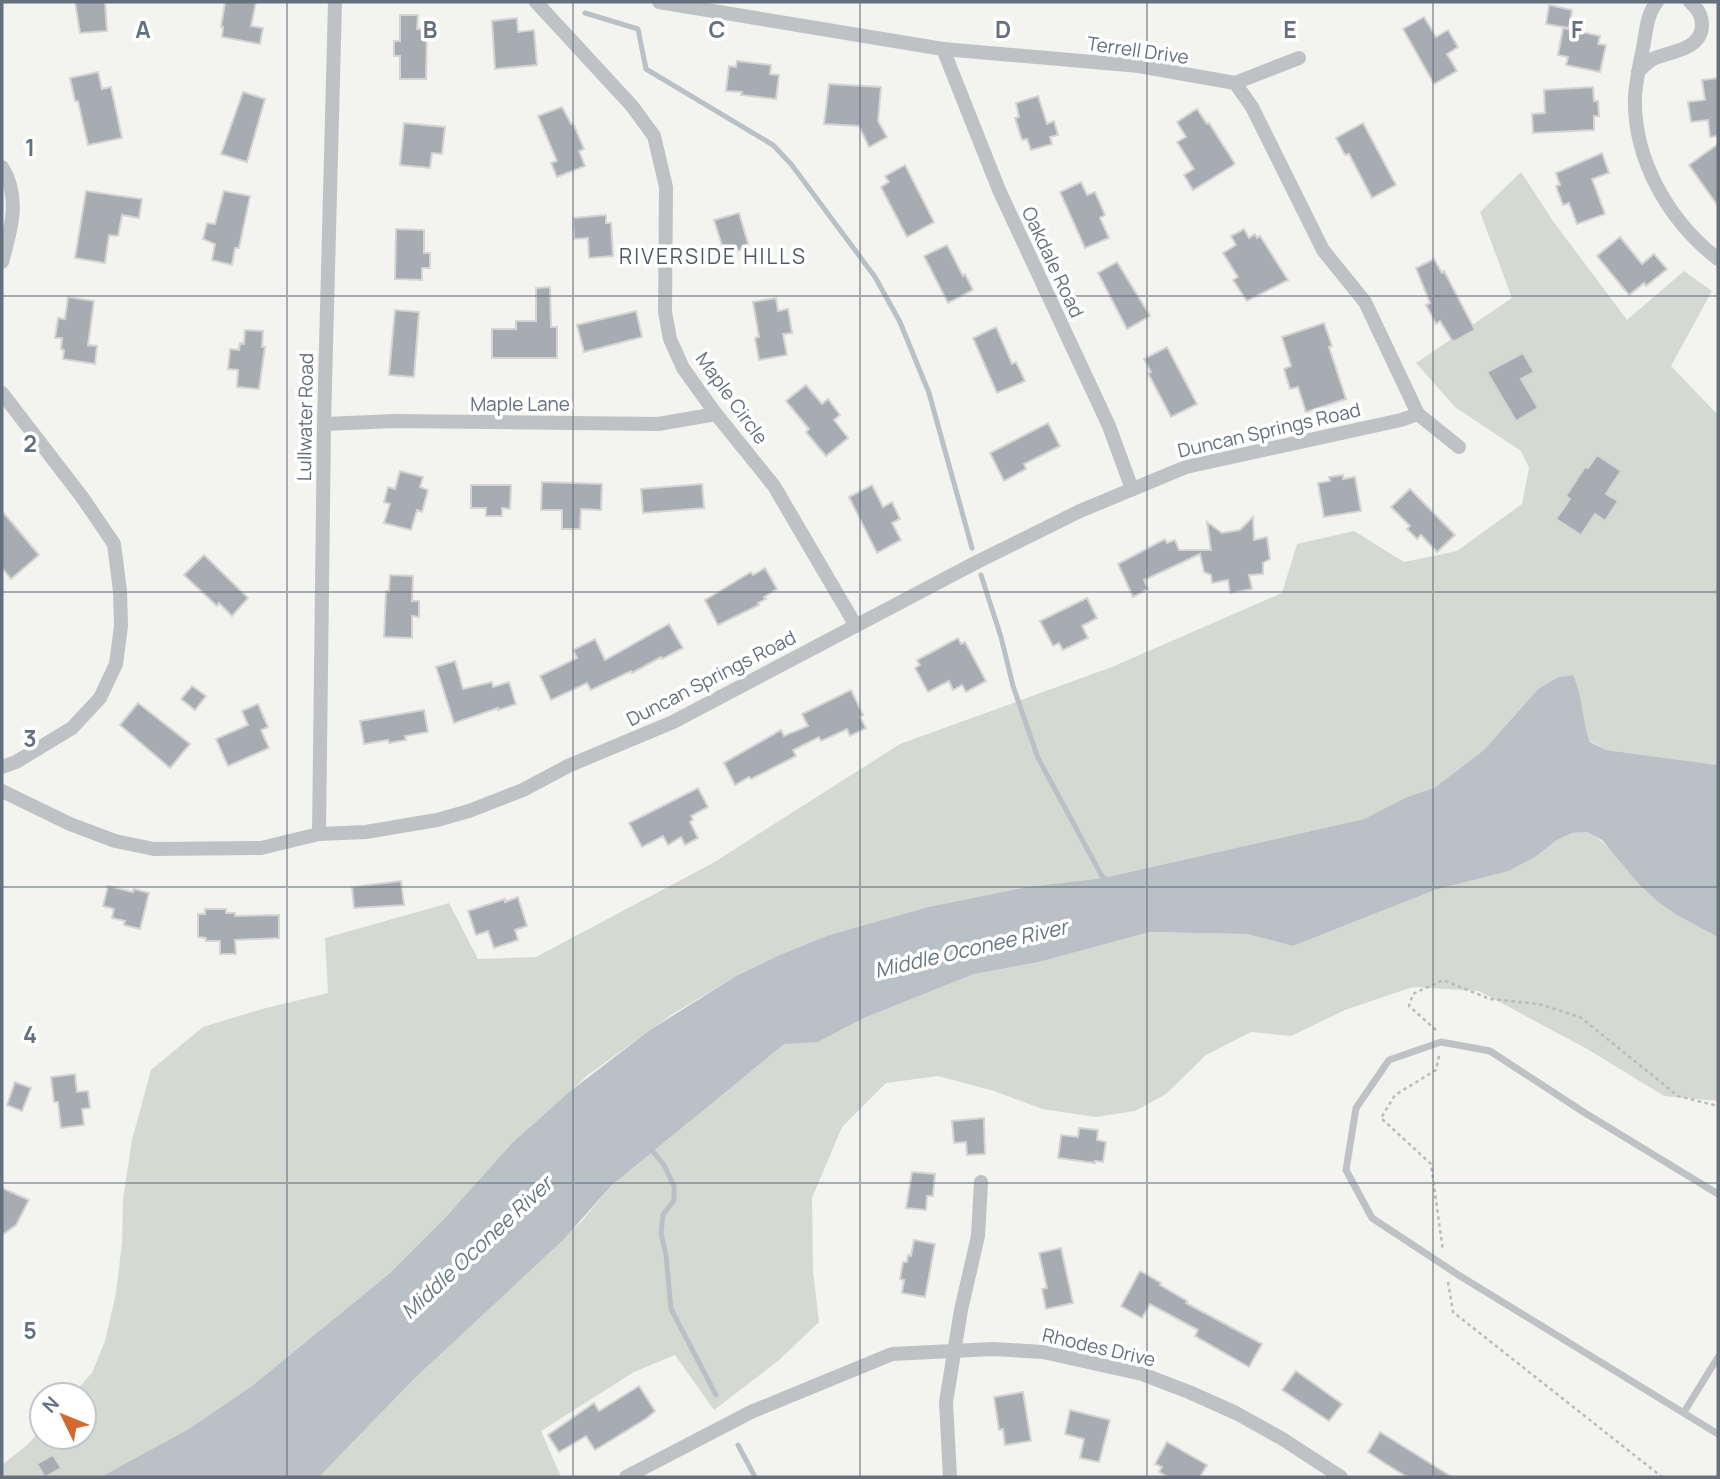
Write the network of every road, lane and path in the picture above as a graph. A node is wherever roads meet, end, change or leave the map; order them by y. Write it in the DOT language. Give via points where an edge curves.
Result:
graph roads {
  1 [pos="335,2"];
  2 [pos="536,2"];
  3 [pos="659,2"];
  4 [pos="1657,2"];
  5 [pos="1690,2"];
  6 [pos="943,49"];
  7 [pos="1299,58"];
  8 [pos="1638,72"];
  9 [pos="1235,83"];
  10 [pos="2,167"];
  11 [pos="1718,259"];
  12 [pos="2,262"];
  13 [pos="2,393"];
  14 [pos="716,414"];
  15 [pos="1418,414"];
  16 [pos="324,424"];
  17 [pos="1459,447"];
  18 [pos="1132,489"];
  19 [pos="856,626"];
  20 [pos="2,767"];
  21 [pos="2,791"];
  22 [pos="319,834"];
  23 [pos="1441,1042"];
  24 [pos="1718,1106"];
  25 [pos="981,1182"];
  26 [pos="1718,1194"];
  27 [pos="1445,1267"];
  28 [pos="955,1352"];
  29 [pos="1718,1357"];
  30 [pos="1684,1412"];
  31 [pos="1718,1434"];
  32 [pos="626,1477"];
  33 [pos="950,1477"];
  34 [pos="1341,1477"];
  35 [pos="1662,1477"];
  1 -- 16 [label="street, Lullwater Road"];
  2 -- 14 [label="street, Maple Circle" via="654,136 666,187 665,312 670,339 683,368"];
  3 -- 6 [label="street, Terrell Drive"];
  4 -- 8 [label="street" via="1650,13"];
  5 -- 8 [label="street" via="1702,19 1703,28 1695,42 1653,59"];
  6 -- 9 [label="street, Terrell Drive" via="1139,66"];
  6 -- 18 [label="street, Oakdale Road" via="999,190 1110,426"];
  7 -- 9 [label="street"];
  8 -- 11 [label="street" via="1636,118 1645,160 1674,215"];
  9 -- 15 [label="street" via="1252,107 1323,250 1364,302"];
  10 -- 12 [label="street" via="11,181 13,222"];
  13 -- 20 [label="street" via="114,544 121,626 116,664 100,698 72,728"];
  14 -- 16 [label="street, Maple Lane" via="658,424"];
  14 -- 19 [label="street, Maple Circle" via="774,485"];
  15 -- 17 [label="street"];
  15 -- 18 [label="street, Duncan Springs Road" via="1185,467"];
  16 -- 22 [label="street, Lullwater Road"];
  18 -- 19 [label="street, Duncan Springs Road" via="977,562"];
  19 -- 22 [label="street, Duncan Springs Road" via="673,722 523,790 437,820 392,829"];
  21 -- 22 [label="street, Duncan Springs Road" via="70,824 154,849 261,848"];
  23 -- 24 [label="path" via="1436,1030 1409,1006 1413,994 1443,980 1490,999 1539,1004 1580,1017 1678,1096"];
  23 -- 26 [label="lane" via="1490,1051"];
  23 -- 27 [label="path" via="1436,1070 1395,1094 1381,1118 1431,1164"];
  23 -- 27 [label="lane" via="1389,1059 1356,1108 1346,1170 1372,1218"];
  25 -- 28 [label="street" via="978,1236"];
  27 -- 30 [label="lane"];
  27 -- 35 [label="path" via="1453,1311"];
  28 -- 32 [label="street, Rhodes Drive" via="892,1354 751,1412"];
  28 -- 33 [label="street" via="946,1402"];
  28 -- 34 [label="street, Rhodes Drive" via="1043,1352 1142,1374 1236,1413"];
  29 -- 30 [label="lane"];
  30 -- 31 [label="lane"];
}
